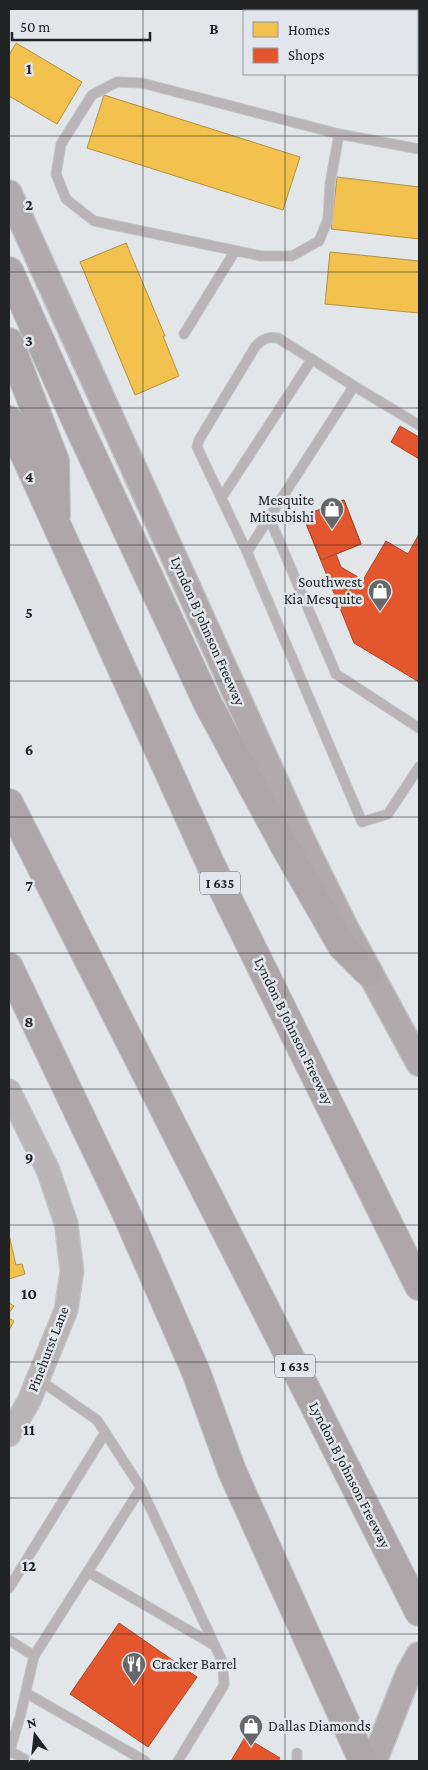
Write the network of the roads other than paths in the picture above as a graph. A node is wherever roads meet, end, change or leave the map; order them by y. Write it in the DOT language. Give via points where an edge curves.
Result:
graph roads {
  1 [pos="339,134"];
  2 [pos="419,149"];
  3 [pos="9,193"];
  4 [pos="234,251"];
  5 [pos="9,271"];
  6 [pos="184,334"];
  7 [pos="9,342"];
  8 [pos="312,359"];
  9 [pos="354,386"];
  10 [pos="9,420"];
  11 [pos="419,425"];
  12 [pos="222,498"];
  13 [pos="269,517"];
  14 [pos="56,526"];
  15 [pos="246,552"];
  16 [pos="419,728"];
  17 [pos="419,767"];
  18 [pos="9,803"];
  19 [pos="9,967"];
  20 [pos="368,972"];
  21 [pos="419,1063"];
  22 [pos="9,1091"];
  23 [pos="419,1286"];
  24 [pos="38,1379"];
  25 [pos="10,1430"];
  26 [pos="105,1432"];
  27 [pos="142,1488"];
  28 [pos="88,1572"];
  29 [pos="9,1588"];
  30 [pos="419,1612"];
  31 [pos="9,1640"];
  32 [pos="214,1645"];
  33 [pos="34,1656"];
  34 [pos="413,1665"];
  35 [pos="26,1693"];
  36 [pos="9,1752"];
  37 [pos="28,1761"];
  38 [pos="145,1761"];
  39 [pos="178,1761"];
  40 [pos="363,1761"];
  41 [pos="374,1761"];
  1 -- 2 [label="lane"];
  1 -- 4 [label="lane" via="330,184 328,219 319,241 292,256 261,256"];
  1 -- 4 [label="lane" via="142,83 117,82 92,95 61,144 56,174 66,199 94,221"];
  3 -- 20 [label="main road, Lyndon B Johnson Freeway" via="300,835"];
  4 -- 6 [label="lane"];
  5 -- 20 [label="highway" via="208,704 342,946"];
  7 -- 14 [label="highway" via="55,461"];
  8 -- 9 [label="lane"];
  8 -- 12 [label="lane"];
  8 -- 12 [label="lane" via="270,336 255,346 197,447"];
  9 -- 11 [label="lane"];
  9 -- 13 [label="lane"];
  10 -- 14 [label="highway, Lyndon B Johnson Freeway / I 635"];
  12 -- 15 [label="lane"];
  13 -- 15 [label="lane"];
  13 -- 16 [label="lane" via="336,674"];
  14 -- 23 [label="highway, Lyndon B Johnson Freeway / I 635" via="211,865"];
  15 -- 17 [label="lane" via="362,822 388,814"];
  18 -- 30 [label="highway, Lyndon B Johnson Freeway / I 635"];
  19 -- 40 [label="highway" via="124,1208 196,1372 232,1471"];
  20 -- 21 [label="main road, Lyndon B Johnson Freeway"];
  22 -- 24 [label="street, Pinehurst Lane" via="48,1170 66,1223 72,1271 66,1310"];
  24 -- 25 [label="street, Pinehurst Lane" via="29,1401"];
  24 -- 26 [label="lane" via="97,1420"];
  26 -- 27 [label="lane"];
  26 -- 29 [label="lane"];
  27 -- 28 [label="lane"];
  27 -- 32 [label="lane"];
  28 -- 32 [label="lane"];
  28 -- 33 [label="lane"];
  31 -- 33 [label="lane"];
  32 -- 39 [label="lane" via="223,1663 224,1685"];
  33 -- 35 [label="lane"];
  34 -- 41 [label="main road"];
  35 -- 36 [label="lane"];
  35 -- 38 [label="lane"];
  36 -- 37 [label="lane"];
}
